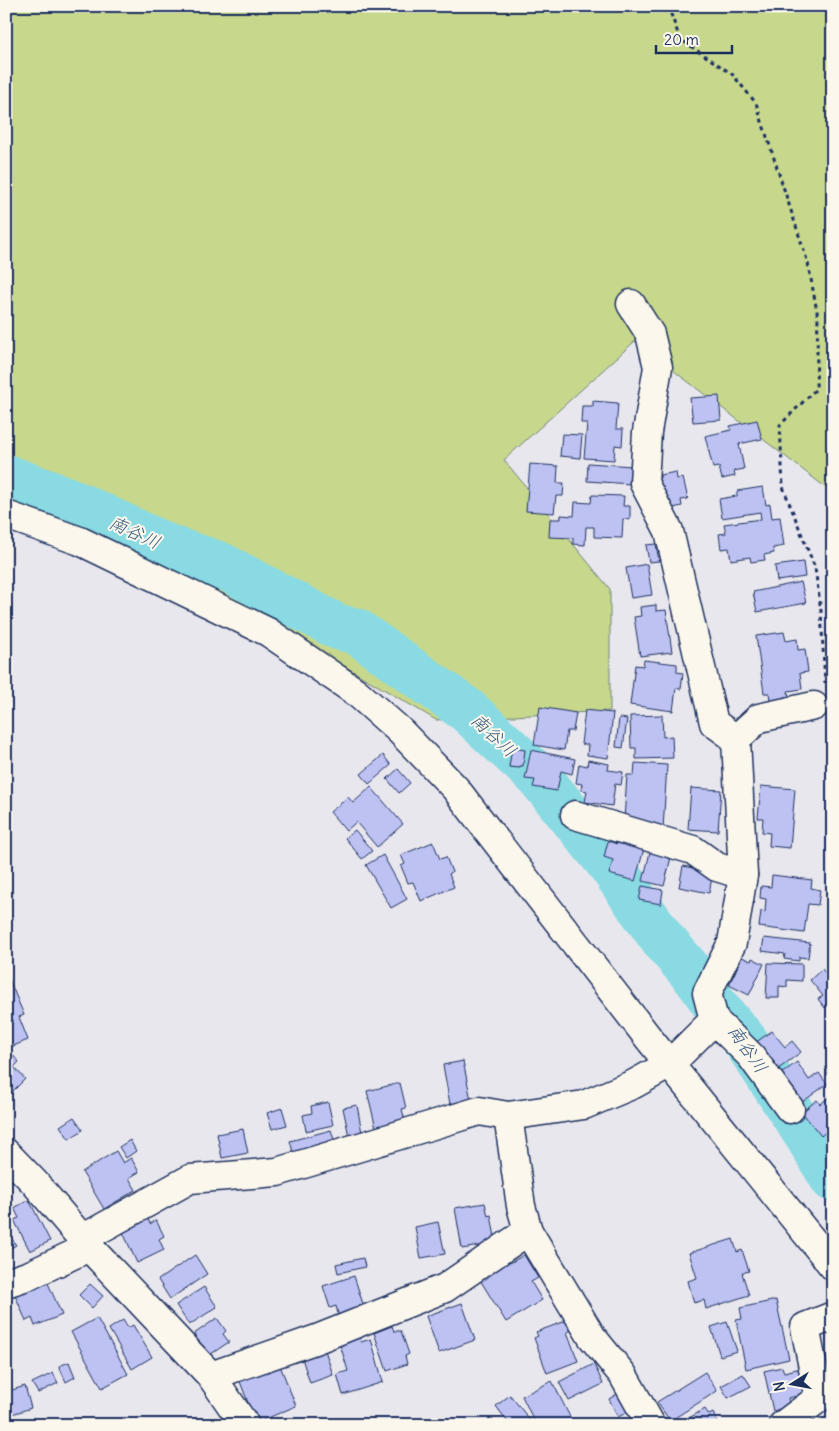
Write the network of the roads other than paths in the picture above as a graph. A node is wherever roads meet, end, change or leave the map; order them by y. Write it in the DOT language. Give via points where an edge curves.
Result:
graph roads {
  1 [pos="631,304"];
  2 [pos="6,515"];
  3 [pos="814,706"];
  4 [pos="736,739"];
  5 [pos="576,815"];
  6 [pos="743,875"];
  7 [pos="714,1020"];
  8 [pos="670,1064"];
  9 [pos="790,1109"];
  10 [pos="508,1116"];
  11 [pos="12,1164"];
  12 [pos="528,1231"];
  13 [pos="86,1243"];
  14 [pos="833,1266"];
  15 [pos="6,1283"];
  16 [pos="833,1316"];
  17 [pos="211,1376"];
  18 [pos="245,1425"];
  19 [pos="650,1425"];
  20 [pos="783,1425"];
  1 -- 4 [label="street" via="650,334 658,367 647,432 644,483 669,531 714,723"];
  2 -- 8 [label="street" via="80,541 268,632 356,692 399,730 455,788"];
  3 -- 4 [label="street" via="759,718"];
  4 -- 6 [label="street"];
  5 -- 6 [label="street" via="693,850 717,867"];
  6 -- 7 [label="street" via="732,943 707,993"];
  7 -- 8 [label="street"];
  7 -- 9 [label="street" via="751,1056"];
  8 -- 10 [label="street" via="634,1084 584,1105"];
  8 -- 14 [label="street"];
  10 -- 12 [label="street" via="521,1206"];
  10 -- 13 [label="street" via="479,1111 277,1172 190,1178"];
  11 -- 13 [label="street"];
  12 -- 17 [label="street" via="445,1288 317,1339"];
  12 -- 19 [label="street" via="592,1337 623,1375"];
  13 -- 15 [label="street" via="30,1275"];
  13 -- 17 [label="street"];
  16 -- 20 [label="street" via="805,1327 819,1398"];
  17 -- 18 [label="street"];
}
